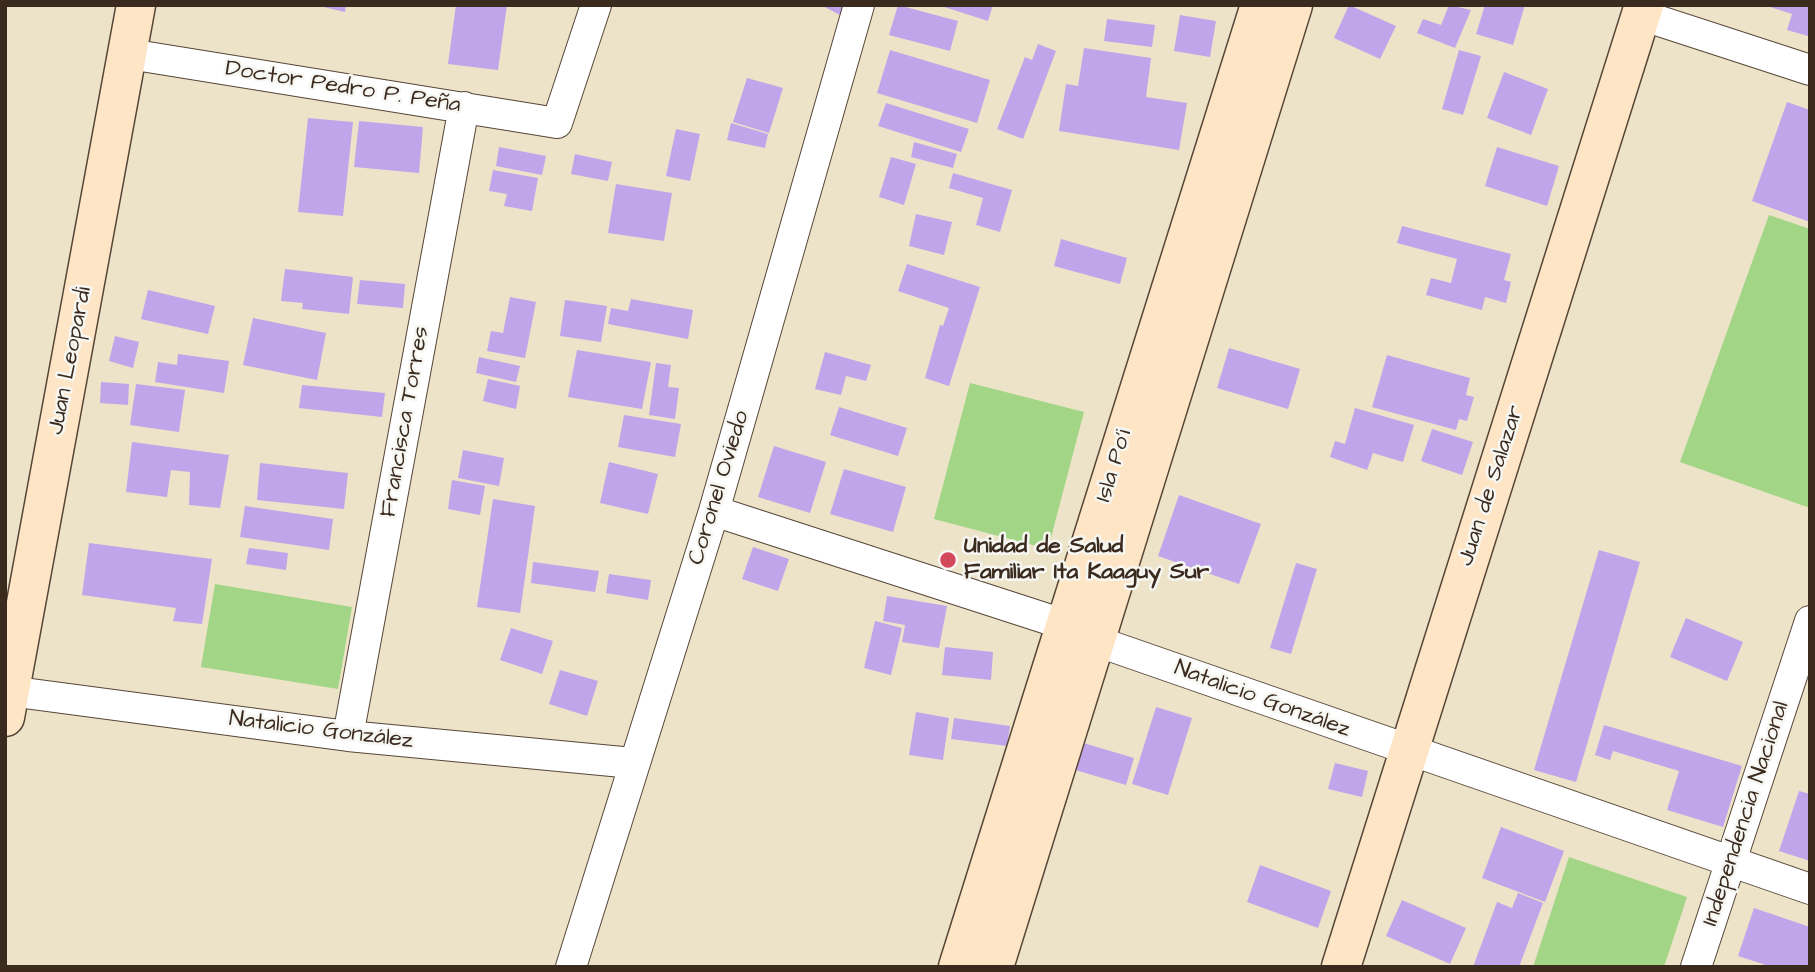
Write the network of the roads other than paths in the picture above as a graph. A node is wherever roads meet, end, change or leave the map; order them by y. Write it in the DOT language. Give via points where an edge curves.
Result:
graph roads {
  1 [pos="136,5"];
  2 [pos="596,5"];
  3 [pos="859,5"];
  4 [pos="1260,5"];
  5 [pos="1293,5"];
  6 [pos="1643,10"];
  7 [pos="129,54"];
  8 [pos="1810,70"];
  9 [pos="464,107"];
  10 [pos="714,511"];
  11 [pos="1810,621"];
  12 [pos="1081,633"];
  13 [pos="7,704"];
  14 [pos="348,736"];
  15 [pos="1408,752"];
  16 [pos="633,763"];
  17 [pos="1732,861"];
  18 [pos="1810,889"];
  19 [pos="570,967"];
  20 [pos="958,967"];
  21 [pos="994,967"];
  22 [pos="1341,967"];
  23 [pos="1696,967"];
  1 -- 7 [label="street, Juan Leopardi"];
  2 -- 9 [label="street, Doctor Pedro P. Peña" via="557,123"];
  3 -- 10 [label="street, Coronel Oviedo"];
  4 -- 12 [label="street, Isla Po'i"];
  5 -- 12 [label="street, Isla Po'i"];
  6 -- 8 [label="street"];
  6 -- 15 [label="street, Juan de Salazar"];
  7 -- 9 [label="street, Doctor Pedro P. Peña"];
  7 -- 13 [label="street, Juan Leopardi"];
  9 -- 14 [label="street, Francisca Torres"];
  10 -- 12 [label="street, Natalicio González"];
  10 -- 16 [label="street, Coronel Oviedo"];
  11 -- 17 [label="street, Independencia Nacional"];
  12 -- 15 [label="street, Natalicio González"];
  12 -- 20 [label="street, Isla Po'i"];
  12 -- 21 [label="street, Isla Po'i"];
  13 -- 14 [label="street, Natalicio González"];
  14 -- 16 [label="street, Natalicio González"];
  15 -- 17 [label="street, Natalicio González"];
  15 -- 22 [label="street, Juan de Salazar"];
  16 -- 19 [label="street, Coronel Oviedo"];
  17 -- 18 [label="street, Natalicio González"];
  17 -- 23 [label="street, Independencia Nacional"];
}
